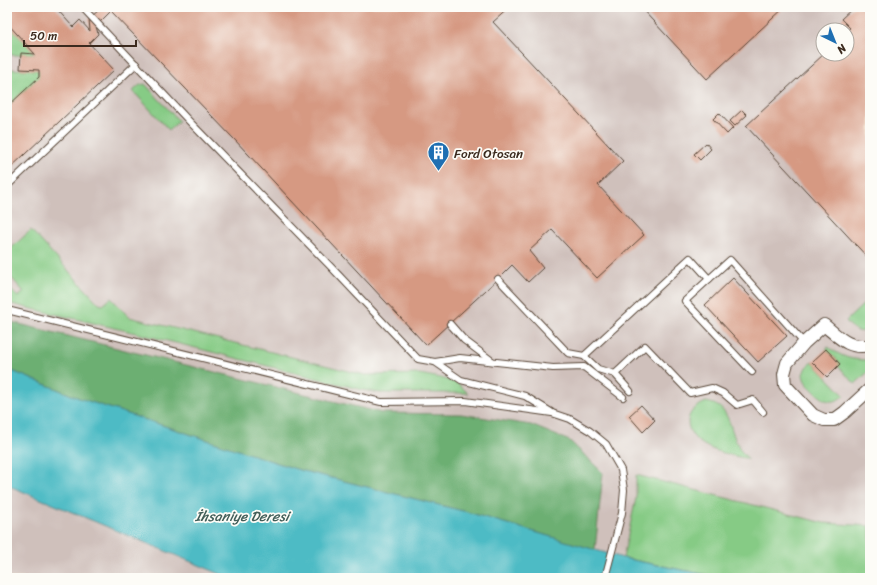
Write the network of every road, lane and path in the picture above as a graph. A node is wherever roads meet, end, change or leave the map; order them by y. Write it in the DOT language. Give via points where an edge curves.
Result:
graph roads {
  1 [pos="82,7"];
  2 [pos="136,64"];
  3 [pos="7,186"];
  4 [pos="498,279"];
  5 [pos="709,279"];
  6 [pos="7,310"];
  7 [pos="450,324"];
  8 [pos="804,343"];
  9 [pos="870,345"];
  10 [pos="584,356"];
  11 [pos="435,362"];
  12 [pos="493,362"];
  13 [pos="752,372"];
  14 [pos="615,374"];
  15 [pos="870,389"];
  16 [pos="630,391"];
  17 [pos="623,397"];
  18 [pos="762,412"];
  19 [pos="552,413"];
  20 [pos="605,578"];
  1 -- 2 [label="lane"];
  2 -- 3 [label="lane"];
  2 -- 11 [label="lane" via="418,359"];
  4 -- 10 [label="lane" via="568,353"];
  5 -- 8 [label="lane" via="730,260"];
  5 -- 10 [label="lane" via="690,258"];
  5 -- 13 [label="lane" via="685,301"];
  6 -- 19 [label="lane" via="381,402 466,401"];
  7 -- 12 [label="lane" via="464,340"];
  8 -- 9 [label="street" via="824,325 846,344 862,347"];
  8 -- 15 [label="street" via="787,364 784,374 785,385 813,415 824,420 834,420"];
  10 -- 14 [label="lane" via="598,369"];
  11 -- 12 [label="lane" via="460,358"];
  11 -- 19 [label="lane" via="461,380 525,396"];
  12 -- 17 [label="lane" via="553,368 584,367"];
  14 -- 16 [label="lane"];
  14 -- 18 [label="lane" via="646,346 690,393 712,388 723,393 737,405 753,400"];
  19 -- 20 [label="lane" via="570,419 606,444 620,470 624,490 622,512"];
}
